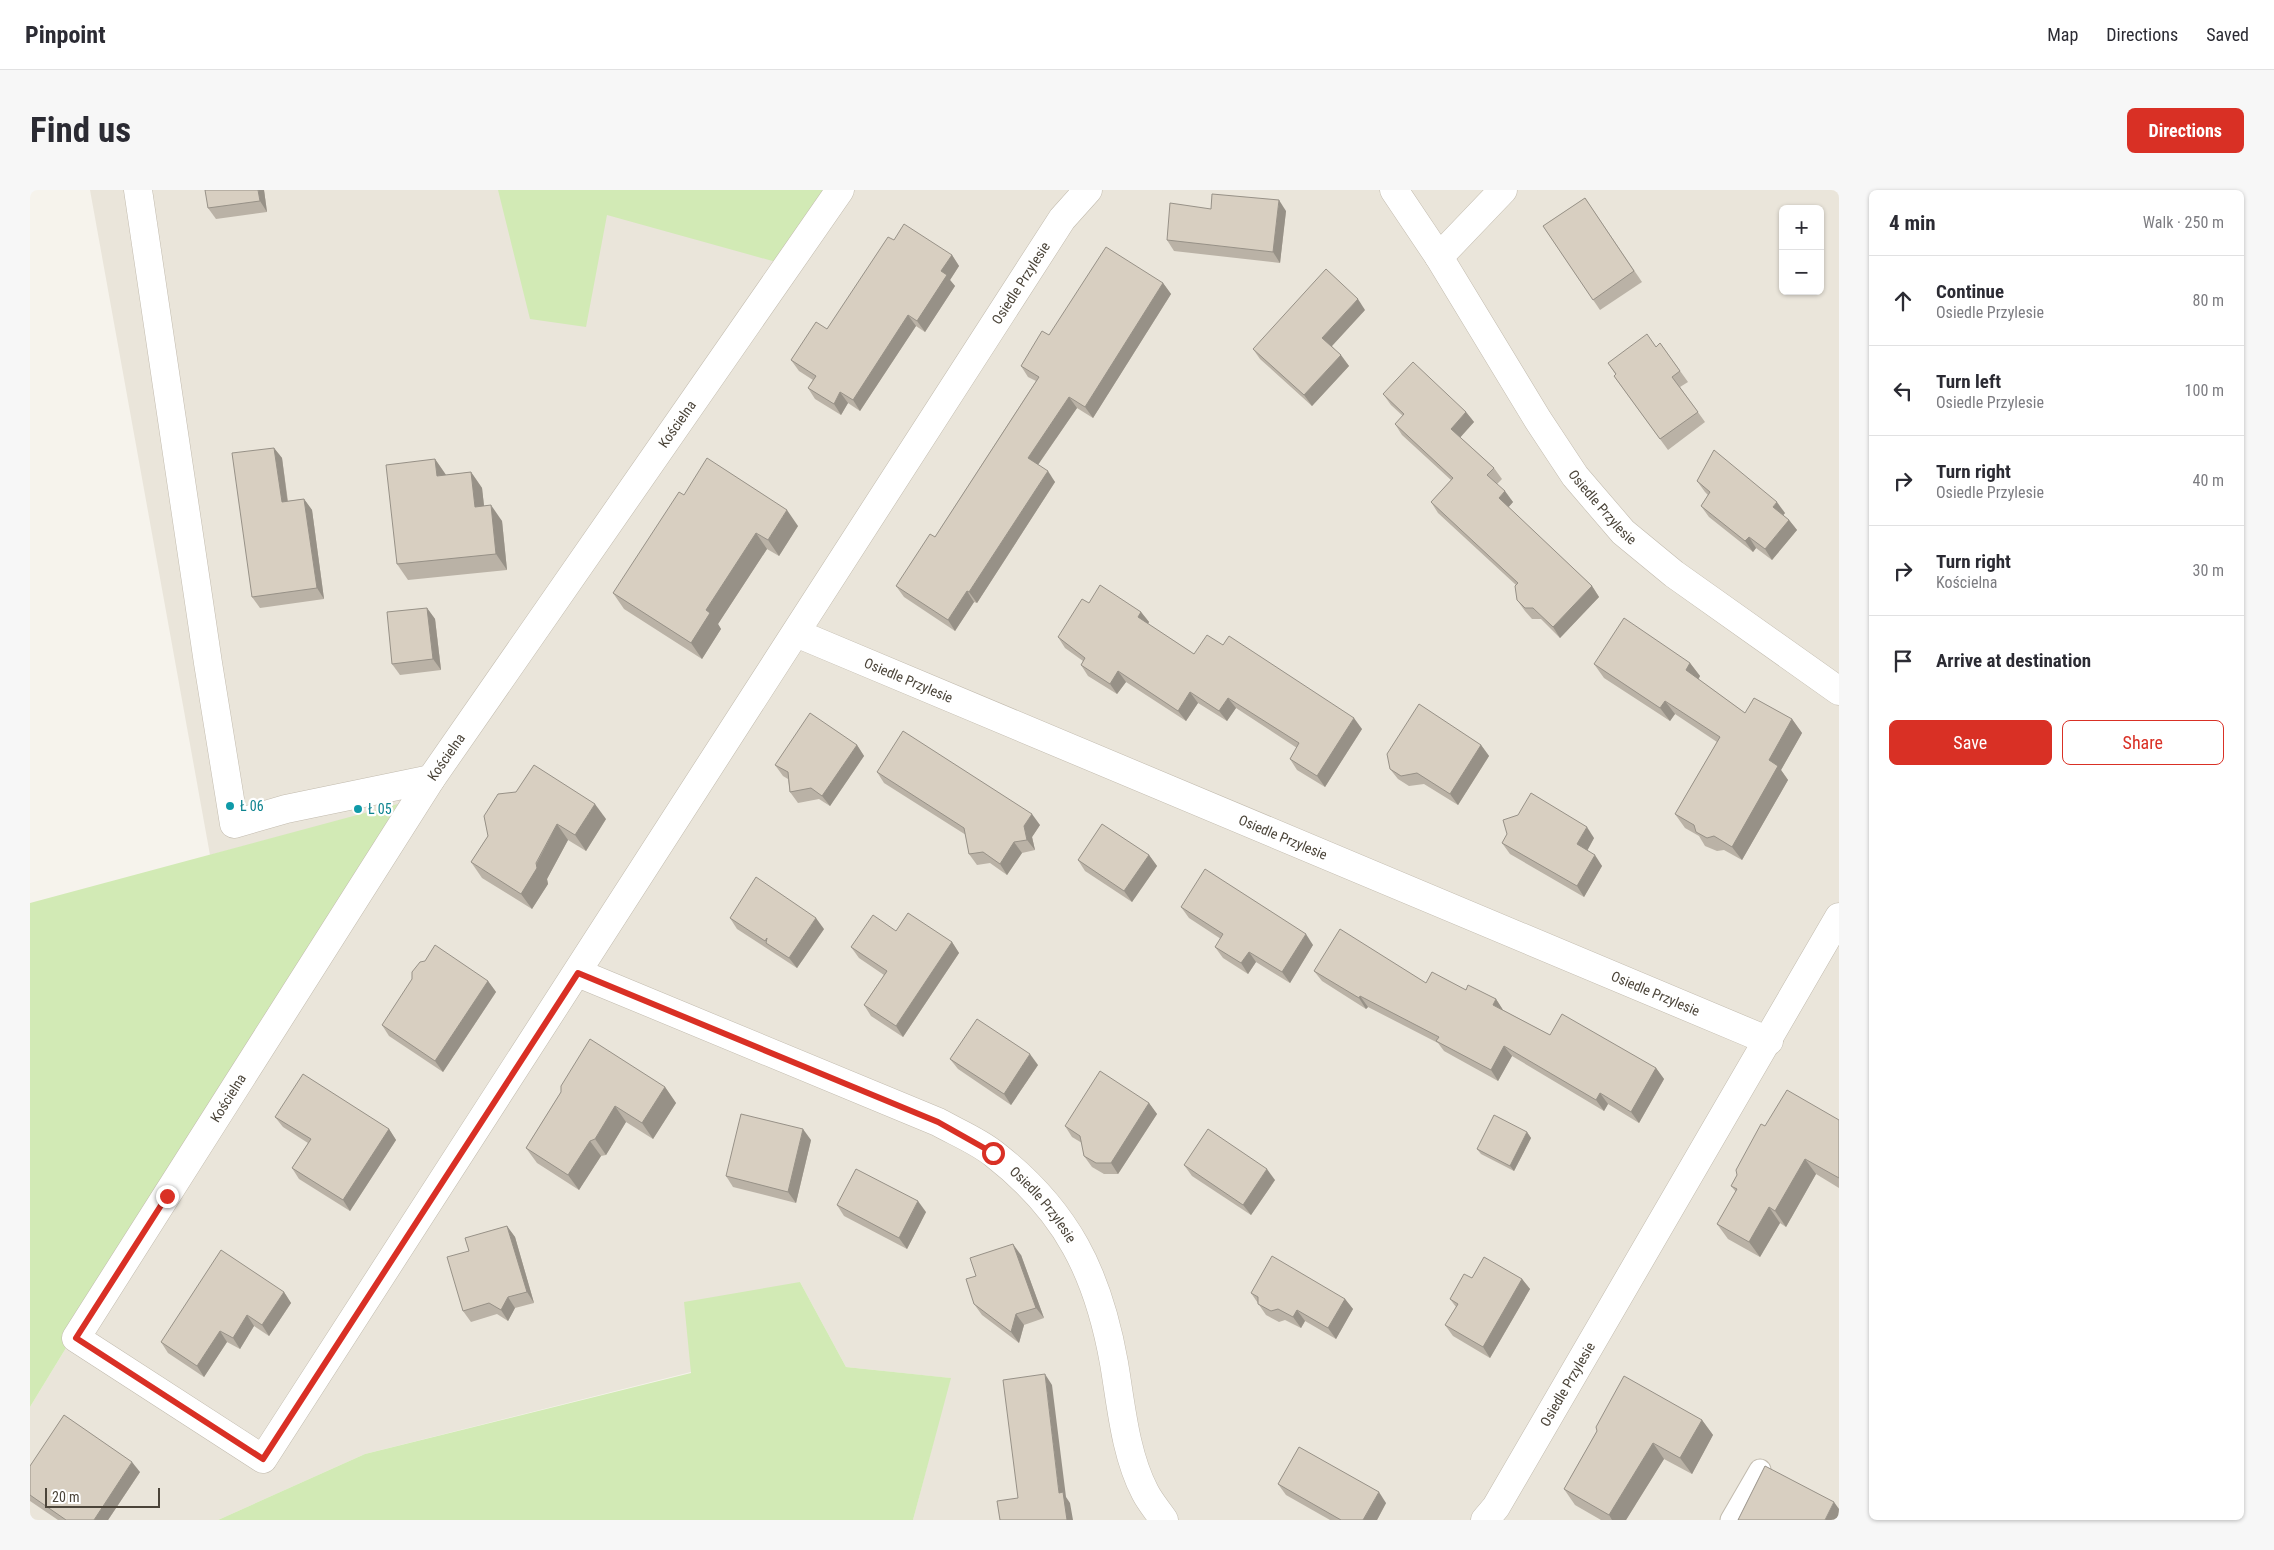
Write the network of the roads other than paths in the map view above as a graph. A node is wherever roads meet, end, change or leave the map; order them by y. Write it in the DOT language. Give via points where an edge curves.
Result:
graph roads {
  1 [pos="138,190"];
  2 [pos="840,190"];
  3 [pos="1088,190"];
  4 [pos="1394,190"];
  5 [pos="1503,190"];
  6 [pos="1439,257"];
  7 [pos="796,633"];
  8 [pos="1839,691"];
  9 [pos="431,779"];
  10 [pos="1839,917"];
  11 [pos="578,973"];
  12 [pos="1769,1040"];
  13 [pos="76,1338"];
  14 [pos="1760,1470"];
  15 [pos="1164,1520"];
  16 [pos="1485,1520"];
  17 [pos="1731,1520"];
  1 -- 9 [label="street" via="234,824 286,809"];
  2 -- 9 [label="street, Kościelna"];
  3 -- 7 [label="street, Osiedle Przylesie" via="1062,219"];
  4 -- 6 [label="street, Osiedle Przylesie"];
  5 -- 6 [label="street"];
  6 -- 8 [label="street, Osiedle Przylesie" via="1575,476 1623,532 1674,574"];
  7 -- 11 [label="street, Osiedle Przylesie"];
  7 -- 12 [label="street, Osiedle Przylesie"];
  9 -- 13 [label="street, Kościelna"];
  10 -- 12 [label="street, Osiedle Przylesie"];
  11 -- 13 [label="street, Osiedle Przylesie" via="263,1459"];
  11 -- 15 [label="street, Osiedle Przylesie" via="938,1122 993,1153 1036,1191 1076,1244 1095,1286 1110,1340 1128,1442 1145,1491"];
  12 -- 16 [label="street, Osiedle Przylesie" via="1496,1507"];
  14 -- 17 [label="lane"];
}
